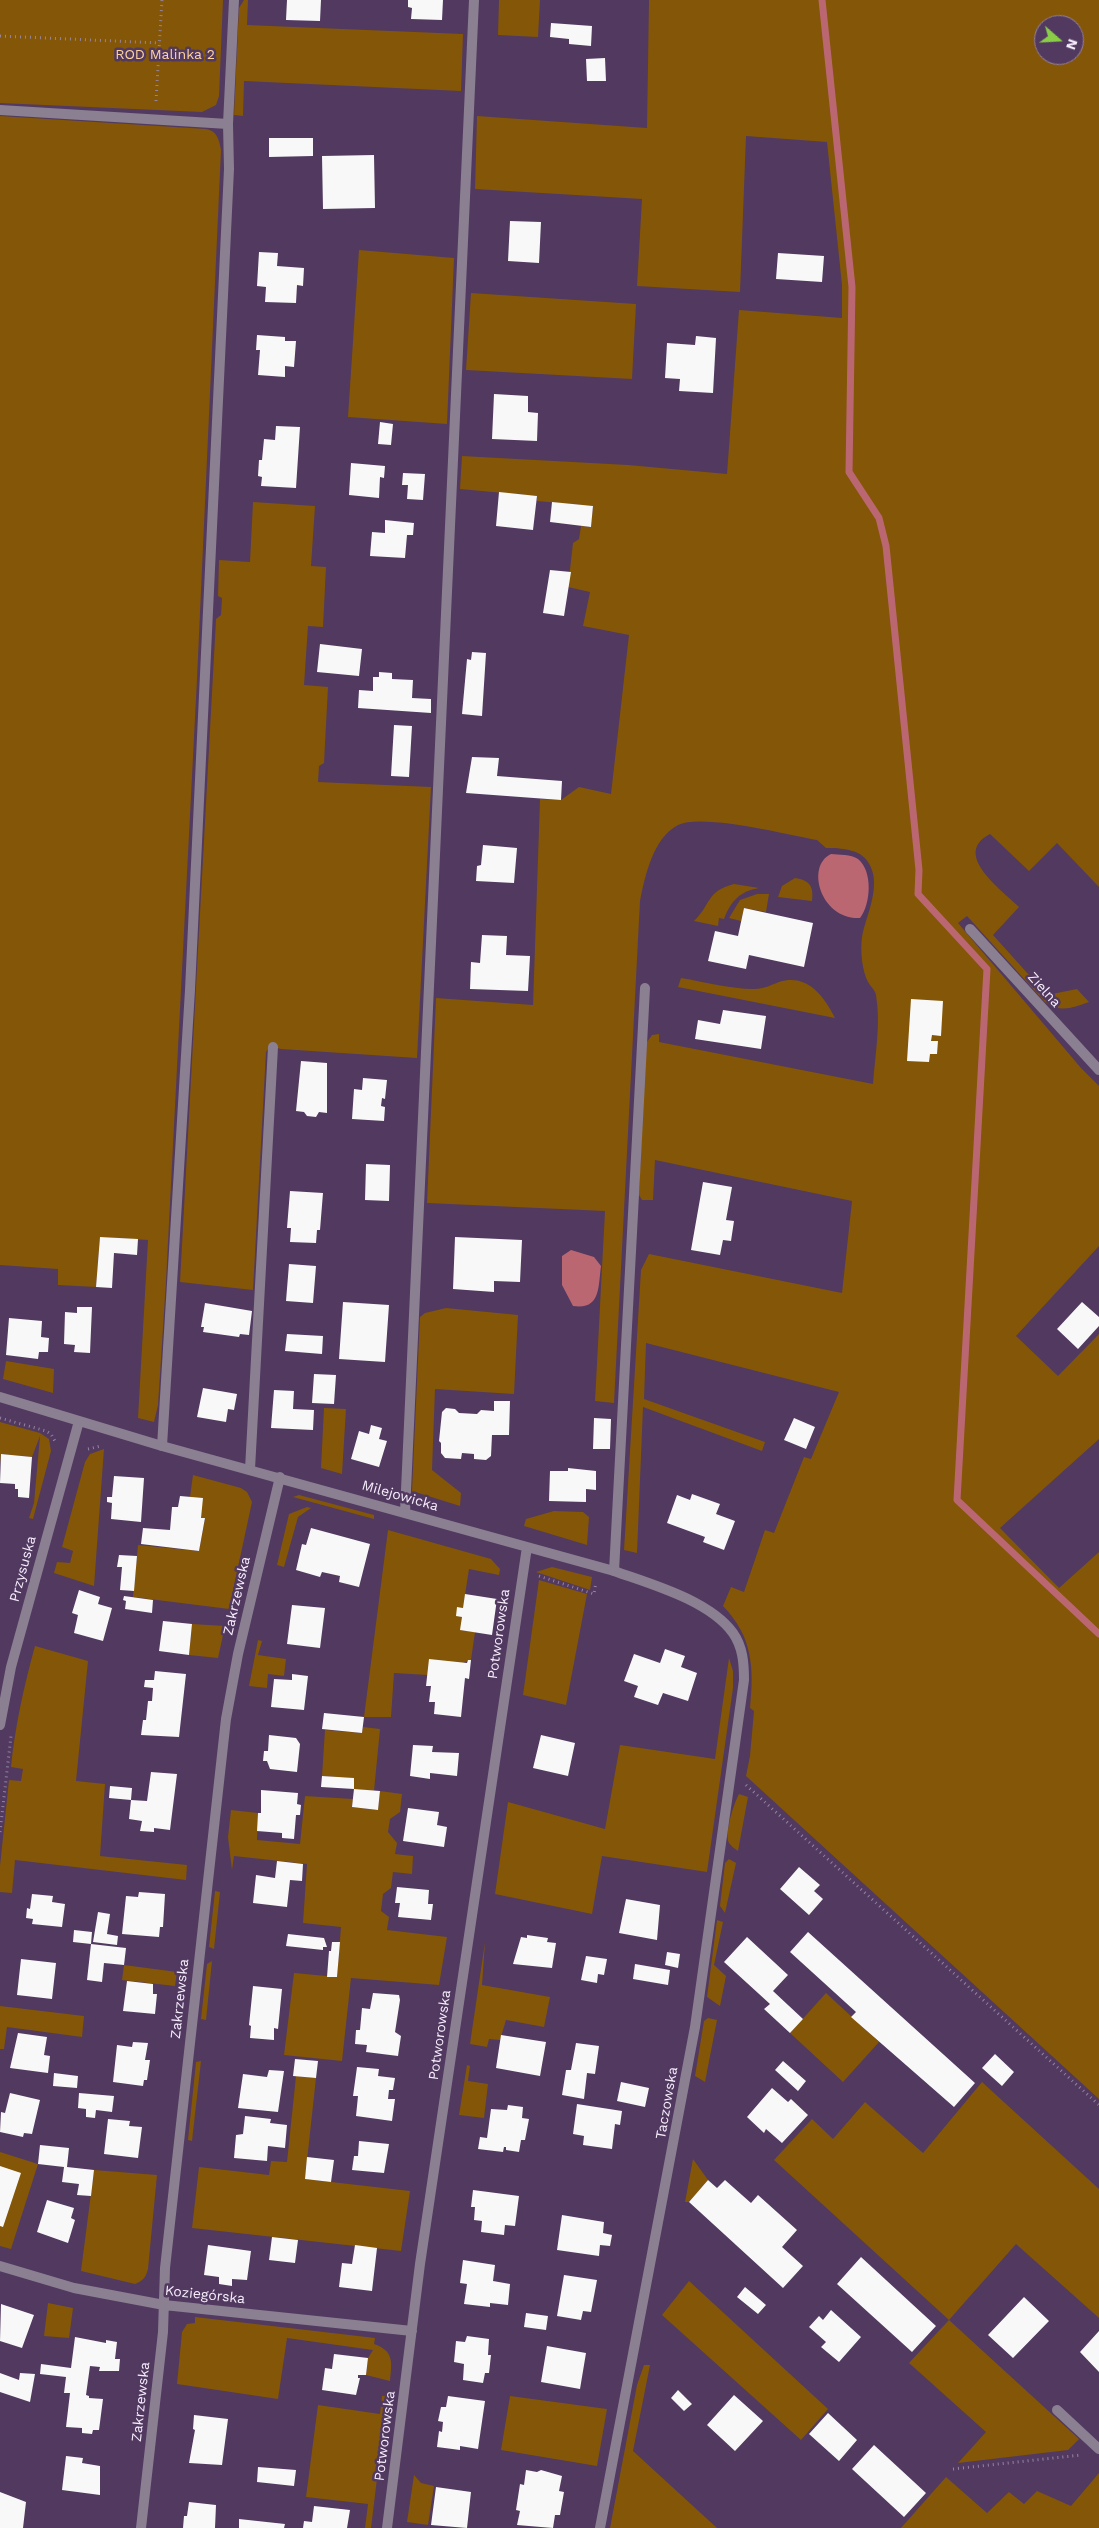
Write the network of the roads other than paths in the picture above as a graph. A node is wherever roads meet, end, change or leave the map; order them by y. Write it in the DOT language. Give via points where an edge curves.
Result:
graph roads {
  1 [pos="234,0"];
  2 [pos="474,0"];
  3 [pos="0,110"];
  4 [pos="228,124"];
  5 [pos="970,928"];
  6 [pos="645,988"];
  7 [pos="273,1047"];
  8 [pos="1099,1070"];
  9 [pos="0,1397"];
  10 [pos="79,1421"];
  11 [pos="162,1446"];
  12 [pos="250,1469"];
  13 [pos="280,1477"];
  14 [pos="405,1512"];
  15 [pos="527,1547"];
  16 [pos="614,1572"];
  17 [pos="744,1680"];
  18 [pos="0,1725"];
  19 [pos="0,2266"];
  20 [pos="164,2305"];
  21 [pos="412,2331"];
  22 [pos="1057,2410"];
  23 [pos="1099,2449"];
  24 [pos="141,2528"];
  25 [pos="387,2528"];
  26 [pos="600,2528"];
  1 -- 4 [label="street"];
  2 -- 14 [label="street"];
  3 -- 4 [label="street"];
  4 -- 11 [label="street" via="229,170 190,990"];
  5 -- 8 [label="street, Zielna"];
  6 -- 16 [label="street"];
  7 -- 12 [label="street"];
  9 -- 10 [label="street, Milejowicka"];
  10 -- 11 [label="street, Milejowicka"];
  10 -- 18 [label="street, Przysuska" via="11,1667"];
  11 -- 12 [label="street, Milejowicka"];
  12 -- 13 [label="street, Milejowicka"];
  13 -- 14 [label="street, Milejowicka"];
  13 -- 20 [label="street, Zakrzewska" via="226,1719 167,2249"];
  14 -- 15 [label="street, Milejowicka"];
  15 -- 16 [label="street, Milejowicka"];
  15 -- 21 [label="street, Potworowska"];
  16 -- 17 [label="street, Milejowicka" via="675,1594 720,1619 733,1633 741,1650"];
  17 -- 26 [label="street, Taczowska" via="695,2027"];
  19 -- 20 [label="street, Koziegórska" via="74,2288"];
  20 -- 21 [label="street, Koziegórska"];
  20 -- 24 [label="street, Zakrzewska"];
  21 -- 25 [label="street, Potworowska"];
  22 -- 23 [label="street"];
}
